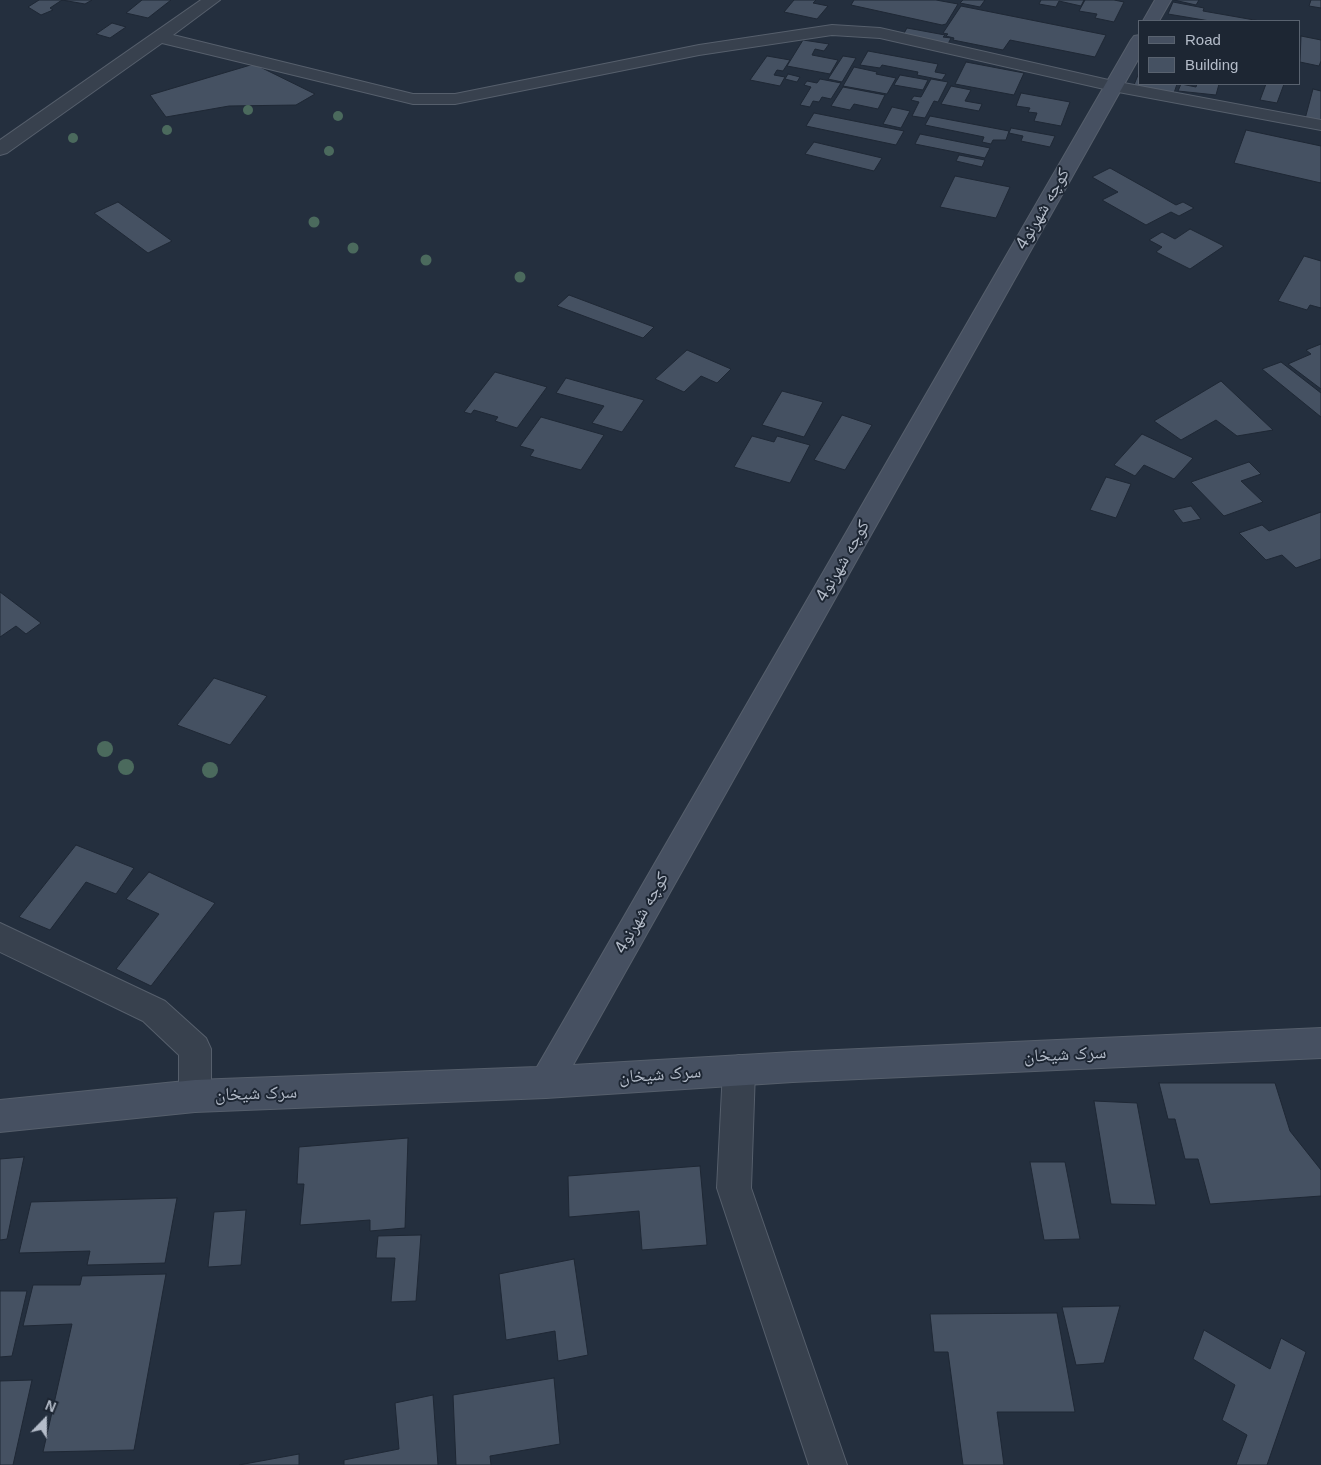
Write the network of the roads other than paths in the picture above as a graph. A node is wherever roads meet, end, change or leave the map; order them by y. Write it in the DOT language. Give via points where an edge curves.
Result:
graph roads {
  1 [pos="212,0"];
  2 [pos="1163,0"];
  3 [pos="1152,20"];
  4 [pos="160,37"];
  5 [pos="1138,43"];
  6 [pos="1113,86"];
  7 [pos="1321,125"];
  8 [pos="0,149"];
  9 [pos="0,937"];
  10 [pos="1321,1043"];
  11 [pos="739,1070"];
  12 [pos="546,1082"];
  13 [pos="195,1096"];
  14 [pos="0,1116"];
  15 [pos="828,1465"];
  1 -- 4 [label="street"];
  2 -- 3 [label="street"];
  4 -- 6 [label="street" via="413,100 455,98 699,50 832,30 880,33"];
  4 -- 8 [label="street"];
  5 -- 6 [label="street, کوچه شهرنو4"];
  6 -- 7 [label="street"];
  6 -- 12 [label="street, کوچه شهرنو4"];
  9 -- 13 [label="street" via="154,1011 195,1049"];
  10 -- 11 [label="street, سرک شیخان"];
  11 -- 12 [label="street, سرک شیخان"];
  11 -- 15 [label="street" via="734,1188"];
  12 -- 13 [label="street, سرک شیخان"];
  13 -- 14 [label="street, سرک شیخان"];
}
